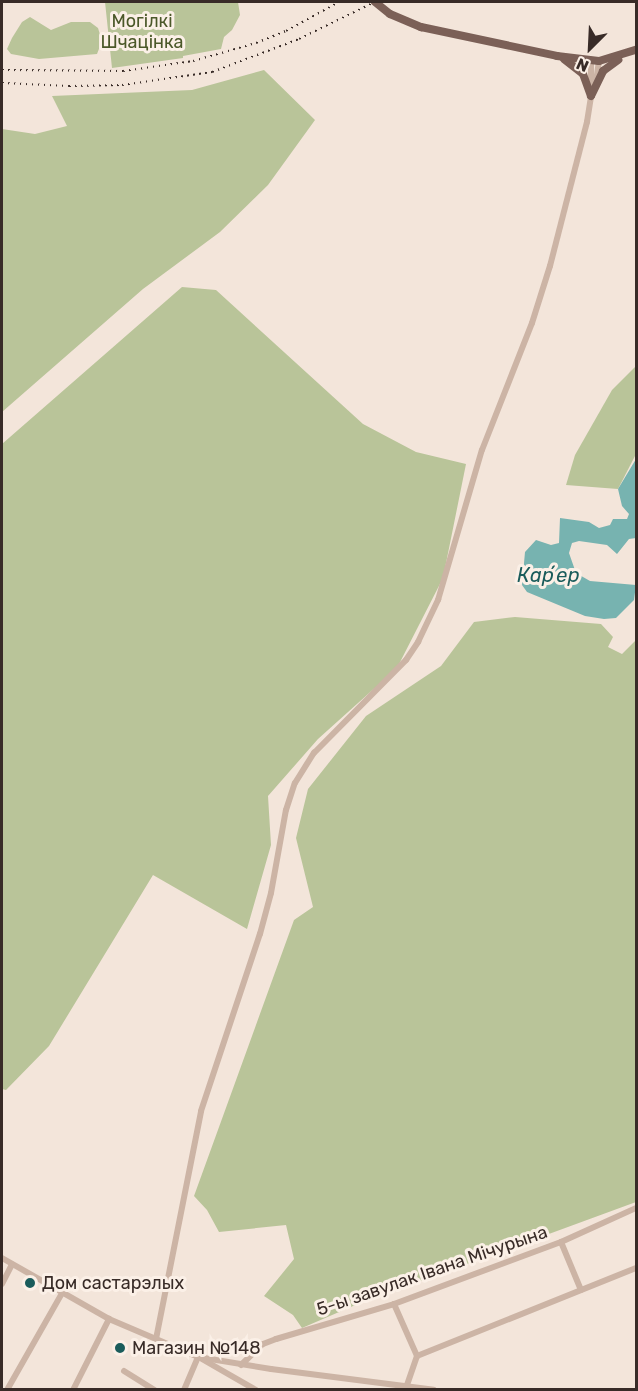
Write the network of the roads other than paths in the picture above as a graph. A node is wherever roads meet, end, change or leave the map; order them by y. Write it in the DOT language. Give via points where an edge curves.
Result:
graph roads {
  1 [pos="375,2"];
  2 [pos="633,52"];
  3 [pos="557,56"];
  4 [pos="595,61"];
  5 [pos="593,92"];
  6 [pos="636,1208"];
  7 [pos="561,1242"];
  8 [pos="2,1258"];
  9 [pos="12,1264"];
  10 [pos="636,1268"];
  11 [pos="2,1284"];
  12 [pos="581,1290"];
  13 [pos="62,1293"];
  14 [pos="394,1304"];
  15 [pos="109,1319"];
  16 [pos="156,1339"];
  17 [pos="417,1356"];
  18 [pos="198,1357"];
  19 [pos="241,1365"];
  20 [pos="124,1371"];
  21 [pos="412,1387"];
  22 [pos="7,1389"];
  23 [pos="73,1389"];
  24 [pos="155,1389"];
  25 [pos="184,1389"];
  26 [pos="256,1389"];
  27 [pos="434,1389"];
  1 -- 3 [label="main road" via="390,14 421,27"];
  2 -- 4 [label="main road"];
  2 -- 5 [label="main road" via="605,68"];
  3 -- 4 [label="main road"];
  3 -- 5 [label="main road" via="577,67"];
  4 -- 5 [label="street"];
  5 -- 16 [label="street" via="583,144 539,304 482,450 430,617 406,660 314,753 295,783 260,934 201,1110"];
  6 -- 7 [label="street, 5-ы завулак Івана Мічурына"];
  7 -- 12 [label="street"];
  7 -- 14 [label="street, 5-ы завулак Івана Мічурына"];
  8 -- 9 [label="street"];
  9 -- 11 [label="street"];
  9 -- 13 [label="street"];
  10 -- 12 [label="street"];
  12 -- 17 [label="street"];
  13 -- 15 [label="street"];
  13 -- 22 [label="street"];
  14 -- 17 [label="street"];
  14 -- 19 [label="street, 5-ы завулак Івана Мічурына" via="263,1344"];
  15 -- 16 [label="street"];
  15 -- 23 [label="street"];
  16 -- 18 [label="street"];
  17 -- 21 [label="street"];
  18 -- 19 [label="street"];
  18 -- 25 [label="street"];
  18 -- 26 [label="street"];
  19 -- 21 [label="street"];
  20 -- 24 [label="street"];
  21 -- 27 [label="street"];
}
